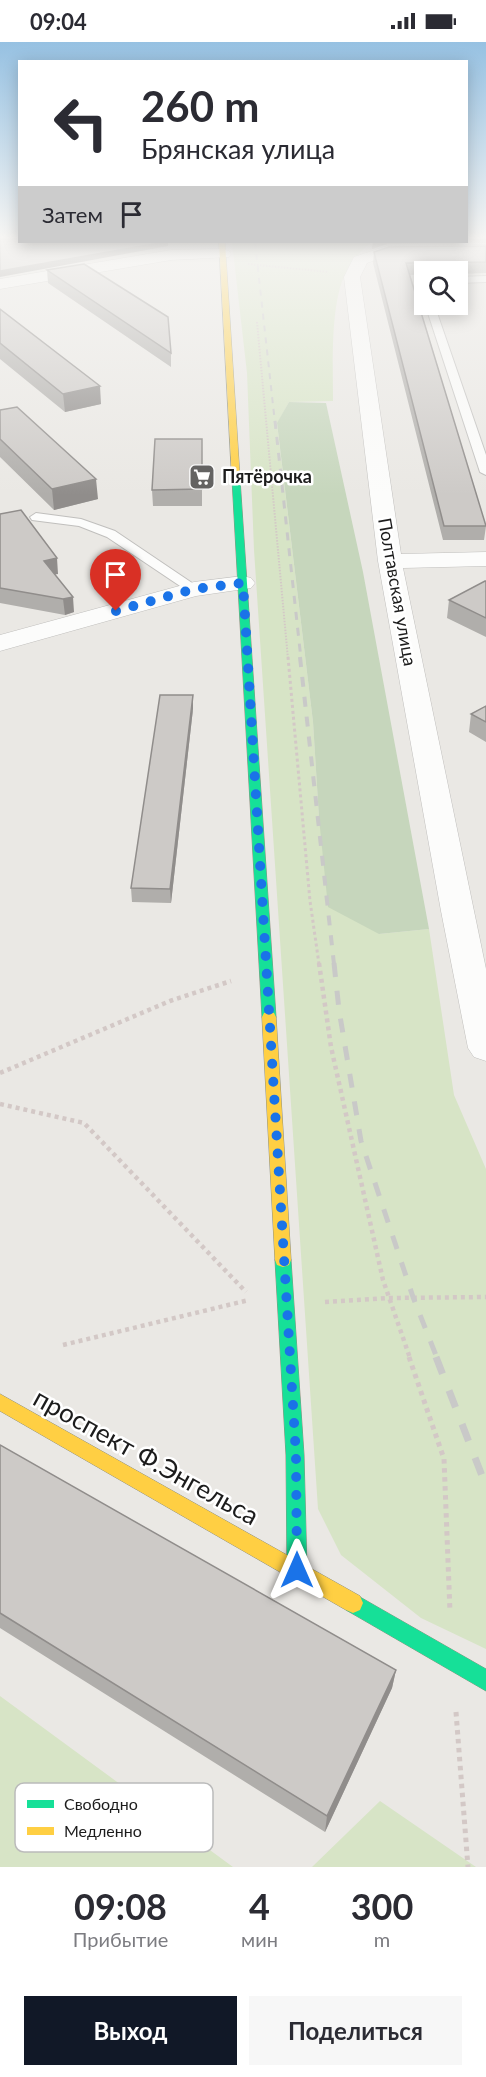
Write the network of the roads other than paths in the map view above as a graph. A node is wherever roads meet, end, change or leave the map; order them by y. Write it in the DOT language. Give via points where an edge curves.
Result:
graph roads {
  1 [pos="227,324"];
  2 [pos="358,324"];
  3 [pos="436,324"];
  4 [pos="486,472"];
  5 [pos="36,517"];
  6 [pos="486,559"];
  7 [pos="390,561"];
  8 [pos="243,583"];
  9 [pos="194,589"];
  10 [pos="0,643"];
  11 [pos="486,1048"];
  12 [pos="0,1402"];
  13 [pos="297,1570"];
  14 [pos="486,1681"];
  1 -- 8 [label="street"];
  2 -- 7 [label="street, Полтавская улица"];
  3 -- 4 [label="lane"];
  5 -- 9 [label="lane" via="81,523 111,534"];
  6 -- 7 [label="street"];
  7 -- 11 [label="street, Полтавская улица"];
  8 -- 9 [label="street"];
  8 -- 13 [label="street" via="296,1455"];
  9 -- 10 [label="street"];
  12 -- 13 [label="street, проспект Ф.Энгельса"];
  13 -- 14 [label="street, проспект Ф.Энгельса"];
}
